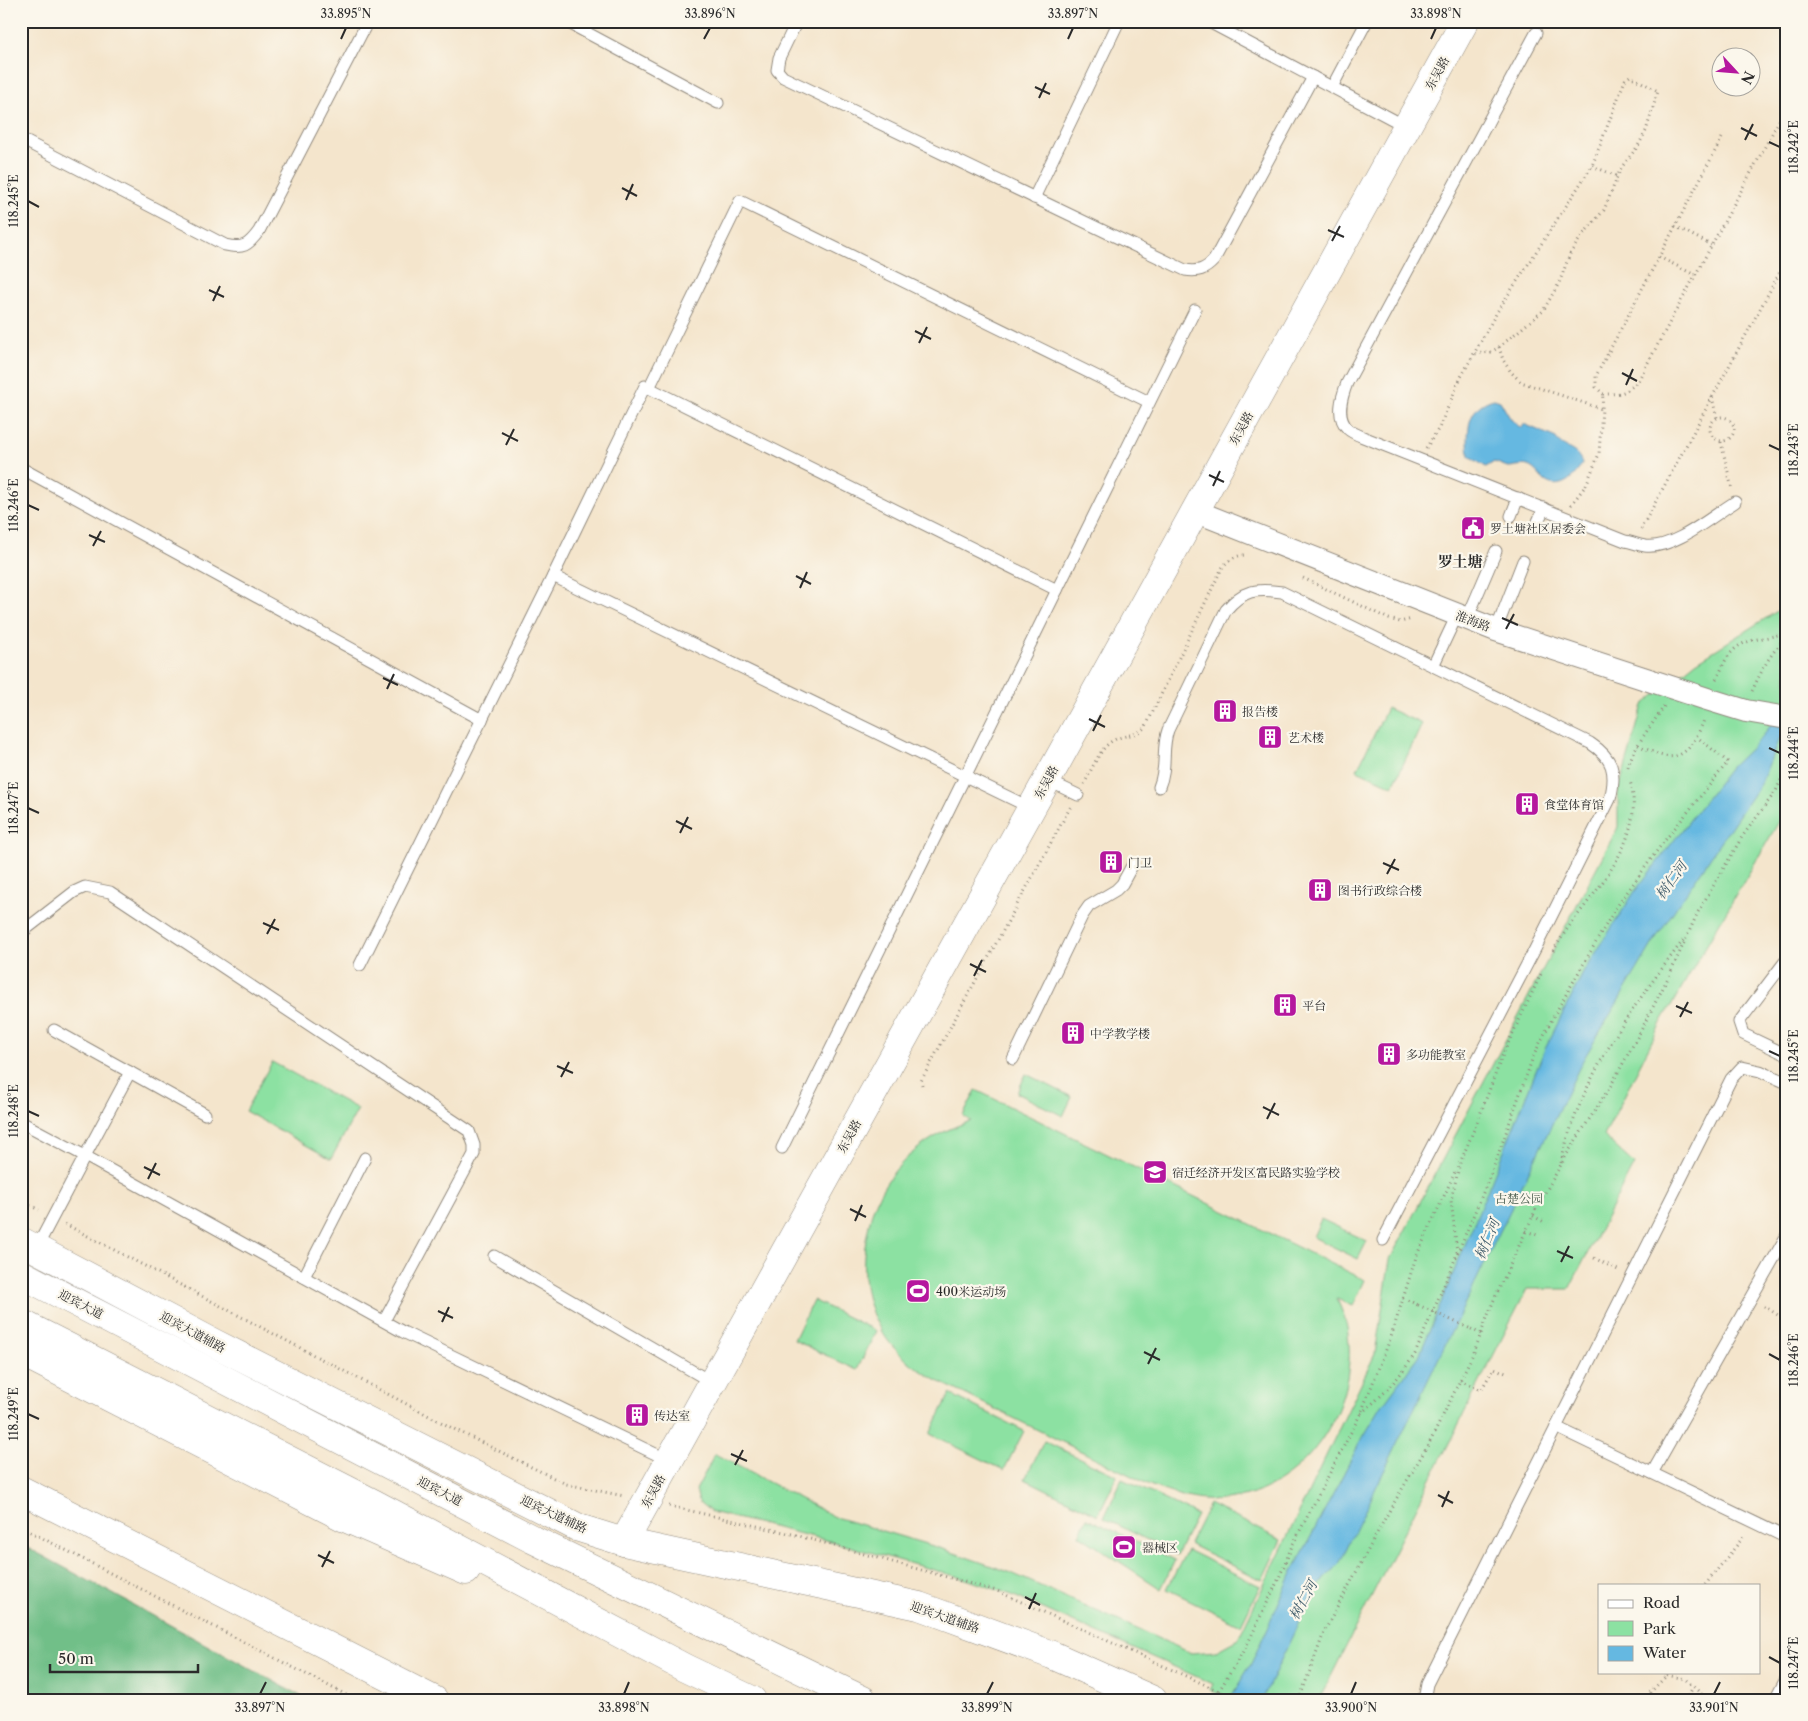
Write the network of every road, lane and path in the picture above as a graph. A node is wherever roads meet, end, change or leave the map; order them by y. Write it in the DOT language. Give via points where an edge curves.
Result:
graph roads {
  1 [pos="368,21"];
  2 [pos="565,21"];
  3 [pos="797,21"];
  4 [pos="1119,21"];
  5 [pos="1207,21"];
  6 [pos="1367,21"];
  7 [pos="1465,21"];
  8 [pos="1536,33"];
  9 [pos="1313,77"];
  10 [pos="1332,87"];
  11 [pos="718,102"];
  12 [pos="1787,106"];
  13 [pos="1407,127"];
  14 [pos="1722,138"];
  15 [pos="21,139"];
  16 [pos="1592,166"];
  17 [pos="1617,176"];
  18 [pos="1034,198"];
  19 [pos="1675,226"];
  20 [pos="1711,245"];
  21 [pos="1659,257"];
  22 [pos="1787,259"];
  23 [pos="1695,275"];
  24 [pos="1195,310"];
  25 [pos="1499,347"];
  26 [pos="1474,354"];
  27 [pos="649,388"];
  28 [pos="1603,394"];
  29 [pos="1712,397"];
  30 [pos="1149,402"];
  31 [pos="1602,409"];
  32 [pos="1717,418"];
  33 [pos="1722,442"];
  34 [pos="1419,459"];
  35 [pos="21,468"];
  36 [pos="1518,498"];
  37 [pos="1735,502"];
  38 [pos="1544,508"];
  39 [pos="1196,511"];
  40 [pos="1511,516"];
  41 [pos="1564,516"];
  42 [pos="1536,526"];
  43 [pos="1633,543"];
  44 [pos="1496,551"];
  45 [pos="1252,557"];
  46 [pos="1523,561"];
  47 [pos="1297,575"];
  48 [pos="553,576"];
  49 [pos="1057,590"];
  50 [pos="1454,614"];
  51 [pos="1496,630"];
  52 [pos="1787,632"];
  53 [pos="1787,637"];
  54 [pos="1432,666"];
  55 [pos="1675,688"];
  56 [pos="1708,700"];
  57 [pos="1745,710"];
  58 [pos="1787,718"];
  59 [pos="482,720"];
  60 [pos="1697,736"];
  61 [pos="1638,745"];
  62 [pos="1787,767"];
  63 [pos="1628,774"];
  64 [pos="965,776"];
  65 [pos="1629,779"];
  66 [pos="1047,780"];
  67 [pos="1159,787"];
  68 [pos="1078,795"];
  69 [pos="1031,808"];
  70 [pos="1133,864"];
  71 [pos="1690,932"];
  72 [pos="21,933"];
  73 [pos="1551,954"];
  74 [pos="1787,959"];
  75 [pos="360,965"];
  76 [pos="1544,968"];
  77 [pos="54,1030"];
  78 [pos="1787,1054"];
  79 [pos="1013,1059"];
  80 [pos="130,1072"];
  81 [pos="1787,1083"];
  82 [pos="922,1085"];
  83 [pos="205,1114"];
  84 [pos="21,1122"];
  85 [pos="782,1148"];
  86 [pos="85,1156"];
  87 [pos="365,1158"];
  88 [pos="1460,1163"];
  89 [pos="1560,1166"];
  90 [pos="21,1201"];
  91 [pos="1533,1216"];
  92 [pos="52,1217"];
  93 [pos="1546,1223"];
  94 [pos="1526,1231"];
  95 [pos="1787,1235"];
  96 [pos="1540,1236"];
  97 [pos="1383,1240"];
  98 [pos="28,1245"];
  99 [pos="1457,1254"];
  100 [pos="494,1256"];
  101 [pos="1594,1258"];
  102 [pos="21,1274"];
  103 [pos="1632,1276"];
  104 [pos="304,1277"];
  105 [pos="1403,1298"];
  106 [pos="1751,1298"];
  107 [pos="384,1321"];
  108 [pos="1787,1321"];
  109 [pos="21,1323"];
  110 [pos="1481,1334"];
  111 [pos="21,1352"];
  112 [pos="1508,1374"];
  113 [pos="1460,1380"];
  114 [pos="713,1382"];
  115 [pos="1361,1413"];
  116 [pos="1556,1427"];
  117 [pos="670,1461"];
  118 [pos="1652,1473"];
  119 [pos="21,1490"];
  120 [pos="648,1501"];
  121 [pos="1755,1523"];
  122 [pos="21,1527"];
  123 [pos="1787,1538"];
  124 [pos="624,1542"];
  125 [pos="1706,1584"];
  126 [pos="794,1667"];
  127 [pos="685,1668"];
  128 [pos="1667,1674"];
  129 [pos="1787,1677"];
  130 [pos="1693,1687"];
  131 [pos="1219,1691"];
  132 [pos="356,1700"];
  133 [pos="434,1700"];
  134 [pos="752,1700"];
  135 [pos="863,1700"];
  136 [pos="879,1700"];
  137 [pos="1153,1700"];
  138 [pos="1239,1700"];
  139 [pos="1299,1700"];
  140 [pos="1424,1700"];
  141 [pos="1643,1700"];
  142 [pos="1686,1700"];
  143 [pos="1708,1700"];
  144 [pos="1775,1700"];
  1 -- 15 [label="lane" via="259,231 250,243 238,248 225,245"];
  2 -- 11 [label="lane"];
  3 -- 18 [label="lane" via="779,58 777,70 783,77"];
  4 -- 18 [label="lane"];
  5 -- 9 [label="lane"];
  6 -- 10 [label="lane"];
  7 -- 13 [label="main road, 东吴路"];
  8 -- 34 [label="lane" via="1341,398 1341,414 1348,429"];
  9 -- 10 [label="lane"];
  9 -- 18 [label="lane" via="1214,260 1206,268 1195,272 1185,270"];
  10 -- 13 [label="lane"];
  12 -- 20 [label="path"];
  13 -- 39 [label="main road, 东吴路"];
  14 -- 19 [label="path"];
  16 -- 17 [label="path"];
  16 -- 17 [label="path" via="1625,80 1630,76 1658,91 1646,131"];
  16 -- 26 [label="path" via="1497,312"];
  17 -- 25 [label="path" via="1604,210 1570,254 1543,311"];
  19 -- 20 [label="path"];
  19 -- 21 [label="path"];
  20 -- 23 [label="path"];
  21 -- 23 [label="path"];
  21 -- 28 [label="path" via="1596,376 1596,387"];
  22 -- 29 [label="path"];
  23 -- 28 [label="path" via="1638,381 1626,392"];
  24 -- 30 [label="lane"];
  25 -- 26 [label="path" via="1491,352"];
  25 -- 31 [label="path" via="1503,360 1521,382"];
  26 -- 34 [label="path" via="1439,428"];
  27 -- 30 [label="lane" via="740,201"];
  27 -- 48 [label="lane" via="644,386"];
  27 -- 49 [label="lane"];
  28 -- 31 [label="path"];
  29 -- 32 [label="path"];
  29 -- 43 [label="path"];
  30 -- 49 [label="lane"];
  31 -- 41 [label="path" via="1599,454 1586,484"];
  32 -- 33 [label="path" via="1711,423 1710,431"];
  32 -- 33 [label="path" via="1725,417 1734,425 1732,436"];
  33 -- 37 [label="path"];
  34 -- 36 [label="lane"];
  35 -- 59 [label="lane"];
  36 -- 38 [label="lane"];
  36 -- 40 [label="lane"];
  37 -- 43 [label="lane" via="1662,545"];
  38 -- 41 [label="lane"];
  38 -- 42 [label="lane"];
  39 -- 50 [label="street, 淮海路"];
  39 -- 66 [label="main road, 东吴路"];
  41 -- 43 [label="lane"];
  44 -- 50 [label="lane"];
  45 -- 68 [label="path" via="1238,556 1222,568 1146,726 1142,732 1116,739 1105,747"];
  46 -- 51 [label="lane"];
  47 -- 50 [label="path" via="1400,622"];
  48 -- 59 [label="lane"];
  48 -- 64 [label="lane"];
  49 -- 64 [label="lane"];
  50 -- 51 [label="street, 淮海路"];
  50 -- 54 [label="lane"];
  51 -- 55 [label="street, 淮海路"];
  52 -- 56 [label="path" via="1755,638 1733,651 1712,683"];
  53 -- 57 [label="path" via="1764,664"];
  54 -- 67 [label="lane" via="1282,592 1264,590 1239,596 1226,610 1164,739 1165,768"];
  54 -- 97 [label="lane" via="1595,746 1608,758 1614,775 1613,787 1610,799 1539,940"];
  55 -- 56 [label="street, 淮海路"];
  55 -- 61 [label="path"];
  56 -- 57 [label="street, 淮海路"];
  56 -- 60 [label="path"];
  57 -- 58 [label="street, 淮海路"];
  59 -- 75 [label="lane"];
  60 -- 61 [label="path" via="1685,752 1670,757"];
  60 -- 99 [label="path" via="1728,762 1615,908 1585,958 1533,1057 1493,1169"];
  61 -- 63 [label="path" via="1630,760"];
  62 -- 71 [label="path" via="1782,781 1742,837 1698,912"];
  64 -- 69 [label="lane"];
  64 -- 85 [label="lane"];
  65 -- 73 [label="path" via="1634,814 1618,858"];
  66 -- 68 [label="lane"];
  66 -- 69 [label="main road, 东吴路"];
  68 -- 82 [label="path" via="921,1081"];
  69 -- 114 [label="main road, 东吴路"];
  70 -- 79 [label="lane" via="1122,884 1090,906 1082,916"];
  71 -- 89 [label="path" via="1624,1063"];
  71 -- 89 [label="path" via="1632,1010 1610,1046 1580,1105"];
  72 -- 107 [label="lane" via="74,892 85,887 110,892 469,1132 474,1154"];
  74 -- 78 [label="lane" via="1739,1022 1743,1034"];
  76 -- 88 [label="path" via="1503,1054"];
  77 -- 80 [label="lane"];
  80 -- 83 [label="lane"];
  80 -- 86 [label="lane"];
  81 -- 103 [label="lane" via="1742,1067 1731,1079"];
  84 -- 86 [label="lane"];
  86 -- 92 [label="lane"];
  86 -- 104 [label="lane"];
  87 -- 104 [label="lane"];
  88 -- 99 [label="path" via="1451,1200"];
  88 -- 105 [label="path" via="1416,1257"];
  89 -- 91 [label="path"];
  90 -- 92 [label="path"];
  91 -- 93 [label="path"];
  91 -- 94 [label="path"];
  92 -- 98 [label="lane"];
  92 -- 120 [label="path" via="456,1430 566,1484"];
  94 -- 96 [label="path"];
  94 -- 110 [label="path"];
  95 -- 106 [label="lane"];
  98 -- 124 [label="main road, 迎宾大道辅路" via="580,1528"];
  99 -- 115 [label="path" via="1415,1354 1399,1378"];
  100 -- 114 [label="lane"];
  101 -- 103 [label="path"];
  102 -- 126 [label="main road, 迎宾大道" via="532,1539"];
  103 -- 116 [label="lane"];
  104 -- 107 [label="lane"];
  105 -- 110 [label="path, bridge"];
  105 -- 115 [label="path"];
  106 -- 108 [label="path"];
  106 -- 118 [label="lane"];
  107 -- 117 [label="lane"];
  109 -- 127 [label="main road" via="373,1503"];
  110 -- 113 [label="path"];
  111 -- 127 [label="main road" via="345,1518"];
  112 -- 113 [label="path" via="1494,1368 1482,1390"];
  113 -- 139 [label="path" via="1325,1630"];
  114 -- 117 [label="main road, 东吴路"];
  115 -- 131 [label="path" via="1292,1546 1247,1645"];
  116 -- 118 [label="lane"];
  116 -- 140 [label="lane" via="1427,1684"];
  117 -- 120 [label="main road, 东吴路"];
  118 -- 121 [label="lane"];
  119 -- 133 [label="main road"];
  120 -- 124 [label="main road, 东吴路"];
  120 -- 131 [label="path" via="792,1534 997,1591"];
  121 -- 123 [label="lane"];
  121 -- 125 [label="path"];
  122 -- 132 [label="path"];
  124 -- 137 [label="main road, 迎宾大道辅路" via="919,1606 1052,1655"];
  126 -- 135 [label="main road, 迎宾大道"];
  126 -- 136 [label="main road"];
  127 -- 134 [label="main road"];
  128 -- 130 [label="path" via="1685,1680"];
  128 -- 141 [label="path"];
  129 -- 144 [label="lane"];
  130 -- 142 [label="path"];
  130 -- 143 [label="path"];
  131 -- 138 [label="path"];
}
